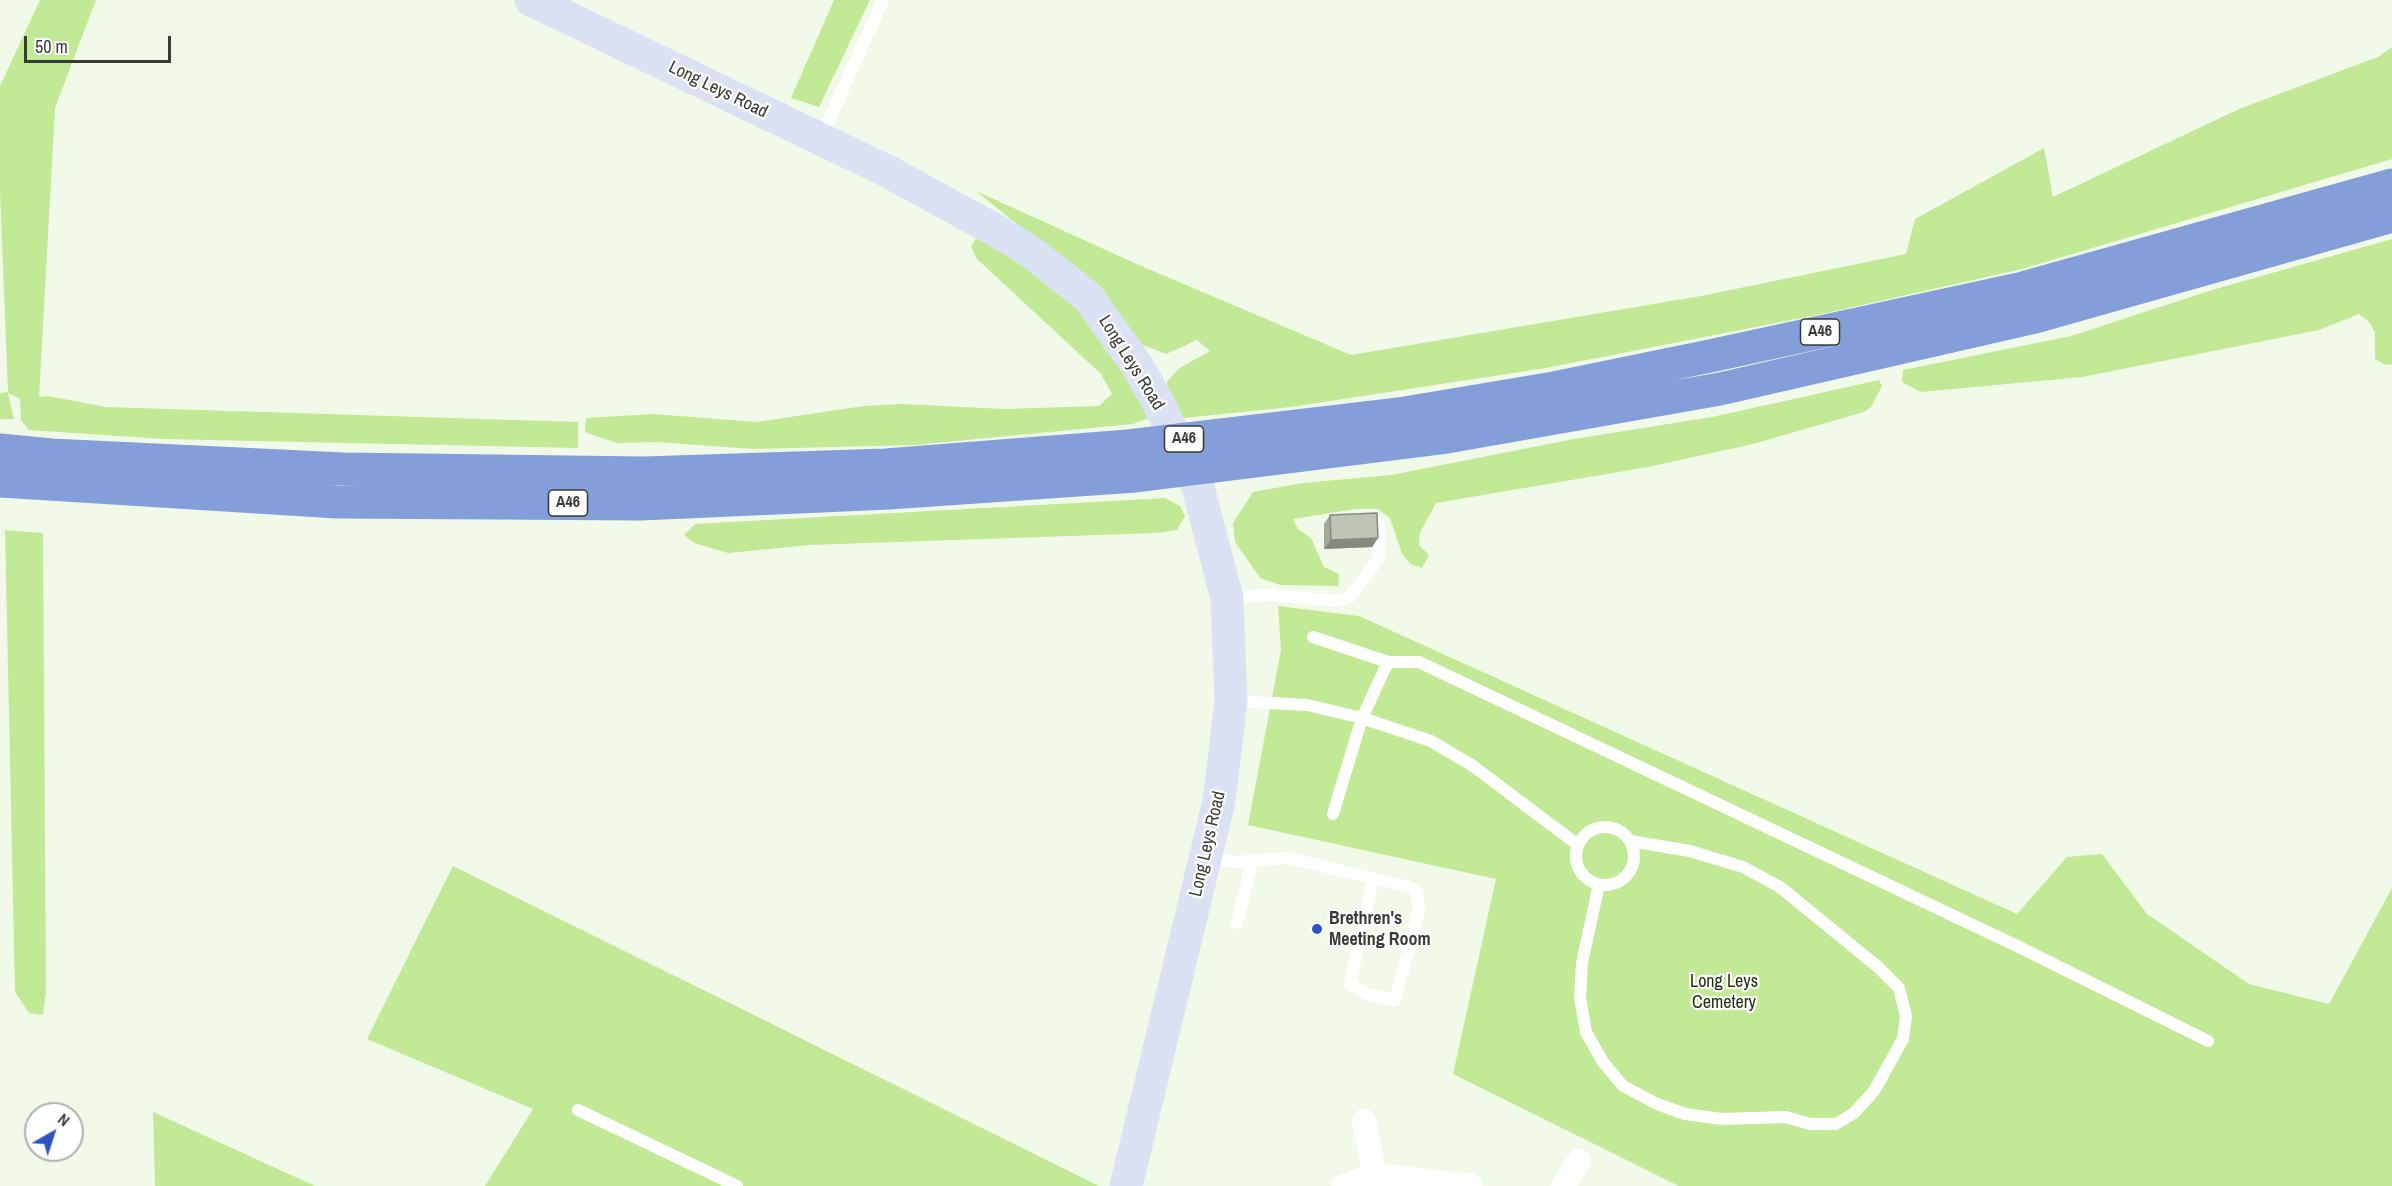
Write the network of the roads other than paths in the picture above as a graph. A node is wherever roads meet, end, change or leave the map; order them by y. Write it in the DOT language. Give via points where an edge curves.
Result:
graph roads {
  1 [pos="531,0"];
  2 [pos="883,0"];
  3 [pos="821,139"];
  4 [pos="2392,185"];
  5 [pos="2392,216"];
  6 [pos="1241,449"];
  7 [pos="0,450"];
  8 [pos="1132,461"];
  9 [pos="0,481"];
  10 [pos="1378,524"];
  11 [pos="1227,598"];
  12 [pos="1313,638"];
  13 [pos="1388,662"];
  14 [pos="1232,701"];
  15 [pos="1362,718"];
  16 [pos="1333,814"];
  17 [pos="1630,841"];
  18 [pos="1578,845"];
  19 [pos="1206,855"];
  20 [pos="1253,859"];
  21 [pos="1373,880"];
  22 [pos="1599,884"];
  23 [pos="1237,923"];
  24 [pos="2208,1041"];
  25 [pos="578,1110"];
  26 [pos="1364,1121"];
  27 [pos="1579,1161"];
  28 [pos="1375,1175"];
  29 [pos="737,1186"];
  30 [pos="1126,1186"];
  31 [pos="1343,1186"];
  32 [pos="1472,1186"];
  33 [pos="1563,1186"];
  1 -- 3 [label="street, Long Leys Road"];
  2 -- 3 [label="lane"];
  3 -- 11 [label="street, Long Leys Road" via="973,216 1035,255 1089,298 1147,383 1197,484"];
  4 -- 6 [label="highway, A46" via="2023,288 1710,356 1399,414"];
  5 -- 6 [label="highway, A46" via="2031,318 1720,389 1441,438"];
  6 -- 8 [label="highway, A46"];
  7 -- 8 [label="highway, A46" via="344,469 644,473"];
  8 -- 9 [label="highway, A46" via="889,493 640,504 337,502"];
  10 -- 11 [label="lane" via="1379,558 1350,597 1337,601 1271,595"];
  11 -- 14 [label="street, Long Leys Road"];
  12 -- 13 [label="lane"];
  13 -- 15 [label="lane"];
  13 -- 24 [label="lane" via="1419,662 2007,940"];
  14 -- 15 [label="lane" via="1307,705"];
  14 -- 19 [label="street, Long Leys Road" via="1219,801"];
  15 -- 16 [label="lane"];
  15 -- 18 [label="lane" via="1439,746 1473,766"];
  17 -- 18 [label="lane" via="1620,831 1601,827 1583,836"];
  17 -- 22 [label="lane" via="1635,856 1628,875 1612,884"];
  17 -- 22 [label="lane" via="1690,851 1743,867 1780,887 1899,988 1906,1016 1903,1039 1874,1090 1854,1113 1836,1124 1810,1124 1786,1117 1722,1119 1685,1114 1623,1086 1586,1032 1580,997 1582,963"];
  18 -- 22 [label="lane" via="1577,863 1581,871"];
  19 -- 20 [label="lane" via="1235,862"];
  19 -- 30 [label="street, Long Leys Road"];
  20 -- 21 [label="lane" via="1288,858"];
  20 -- 23 [label="lane"];
  21 -- 21 [label="lane" via="1410,888 1417,893 1420,903 1395,1000 1369,995 1350,984"];
  25 -- 29 [label="lane"];
  26 -- 28 [label="street"];
  27 -- 33 [label="street"];
  28 -- 31 [label="street"];
  28 -- 32 [label="street"];
}
